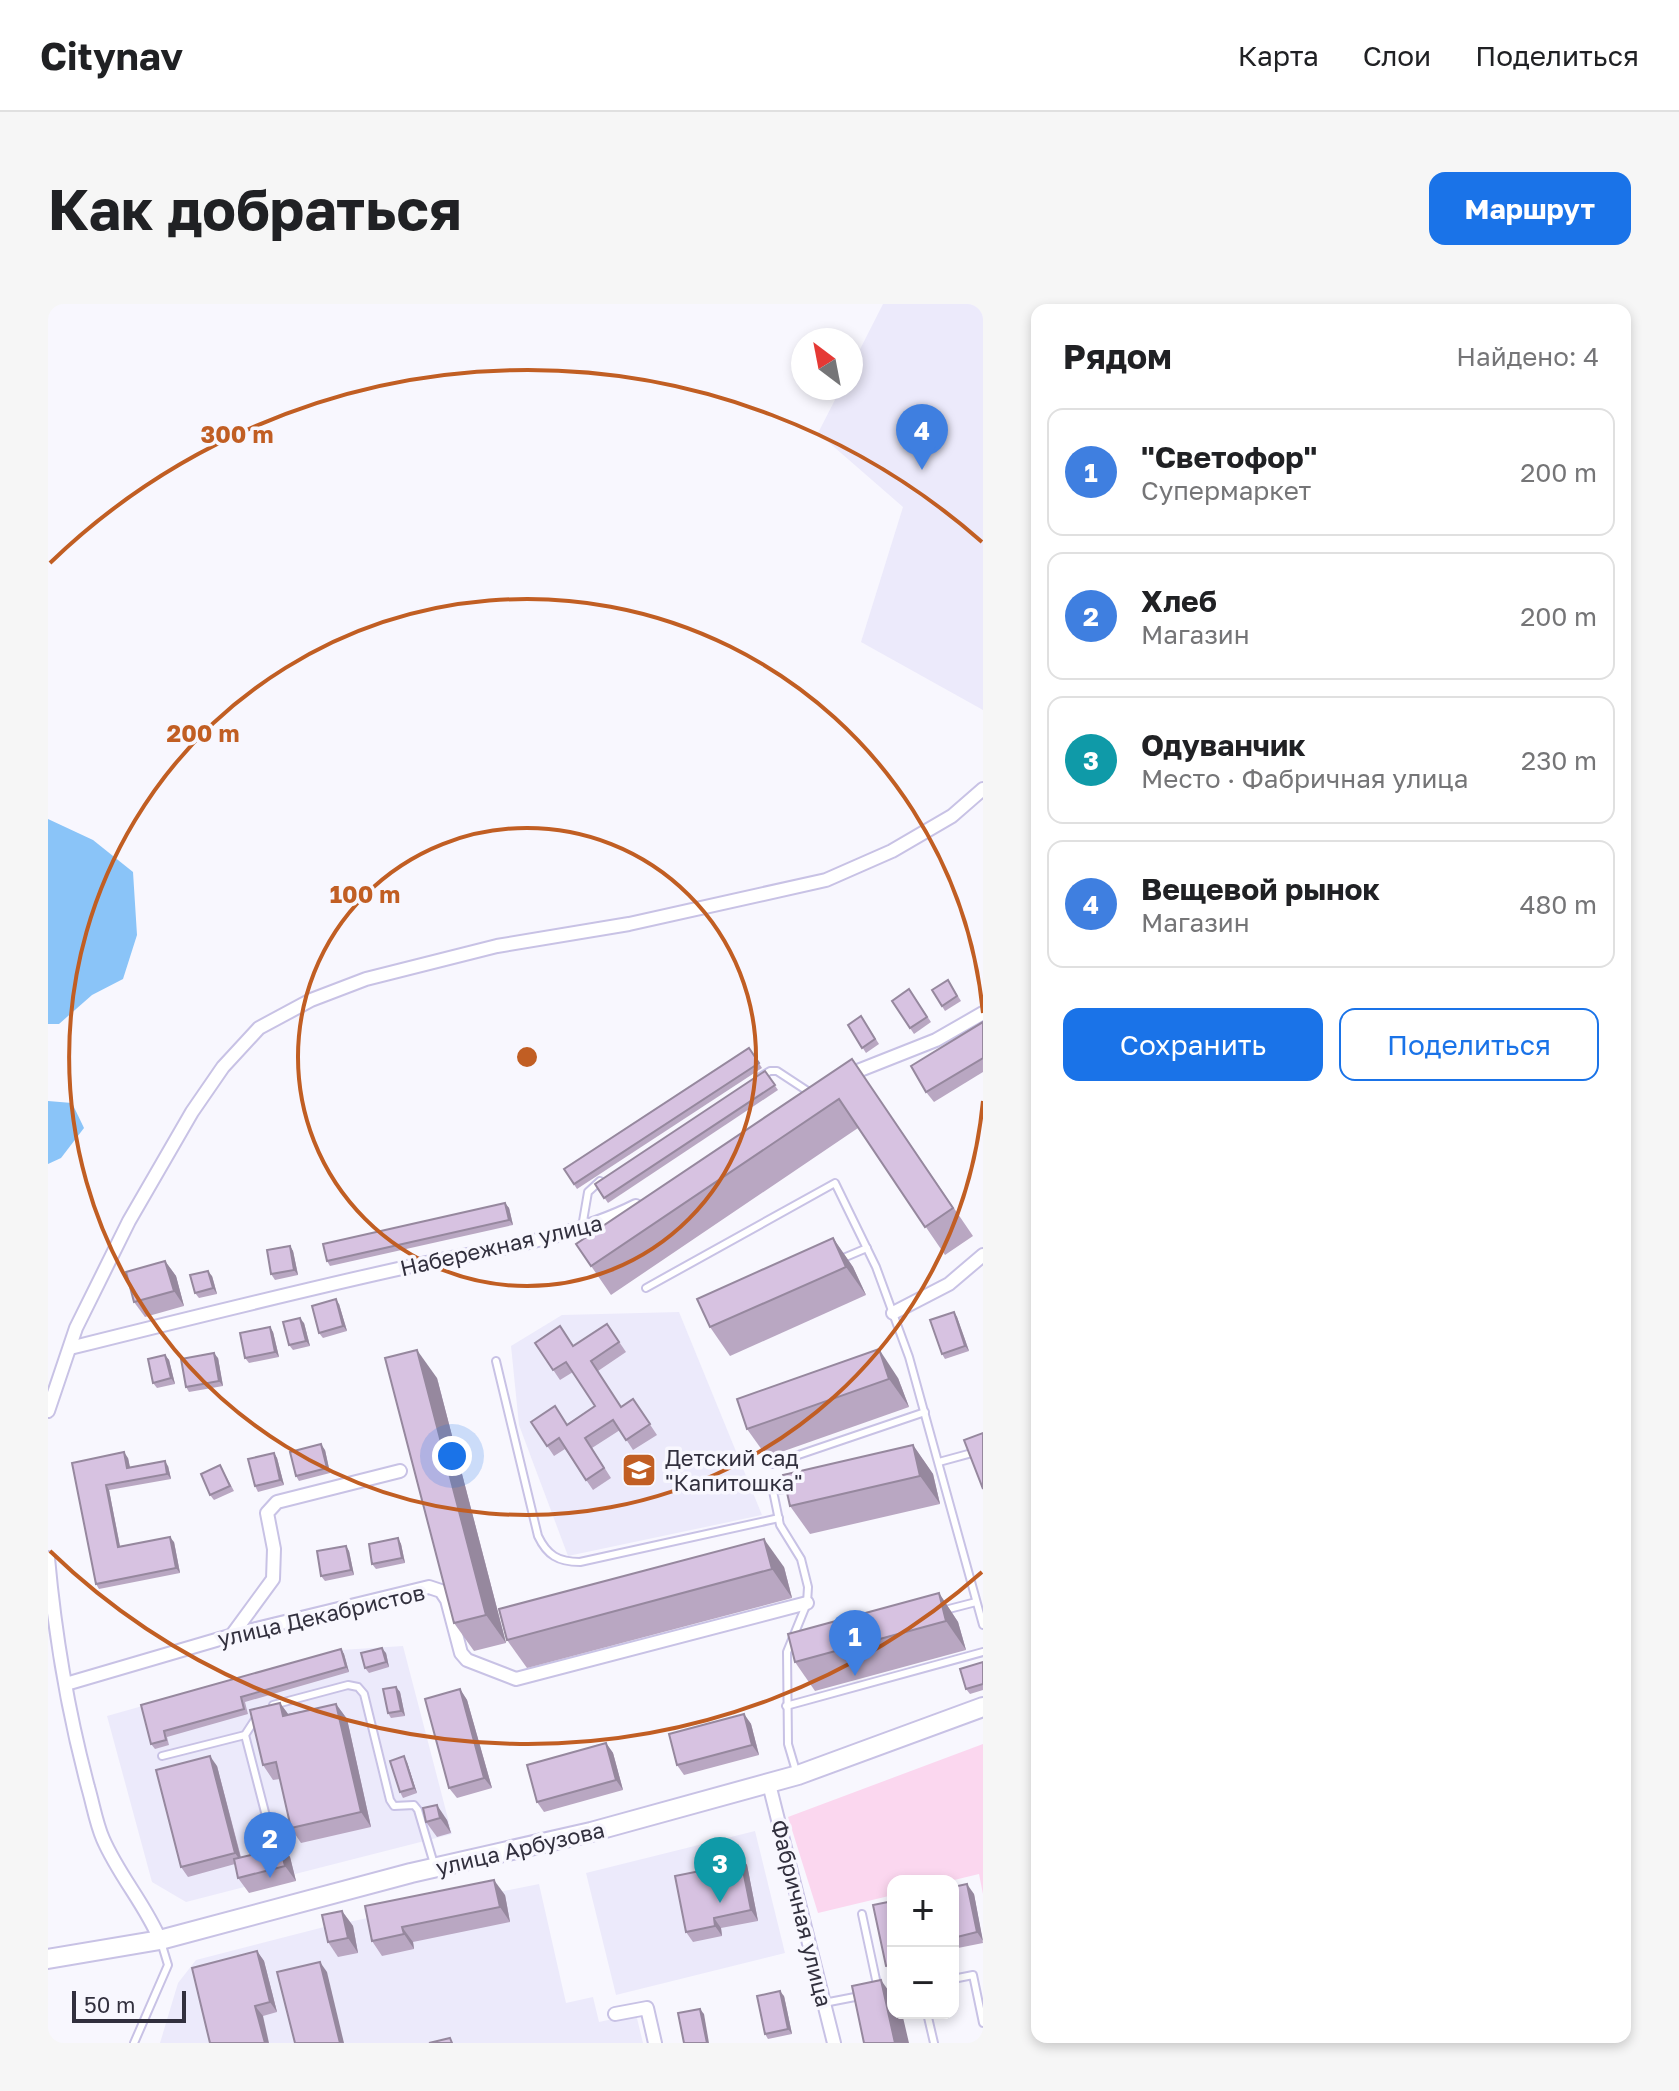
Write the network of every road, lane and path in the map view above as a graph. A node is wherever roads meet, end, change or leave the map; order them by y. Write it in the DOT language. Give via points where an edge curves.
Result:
graph roads {
  1 [pos="983,789"];
  2 [pos="983,1013"];
  3 [pos="758,1079"];
  4 [pos="824,1087"];
  5 [pos="800,1102"];
  6 [pos="607,1177"];
  7 [pos="651,1199"];
  8 [pos="582,1227"];
  9 [pos="867,1248"];
  10 [pos="983,1255"];
  11 [pos="839,1260"];
  12 [pos="646,1288"];
  13 [pos="893,1313"];
  14 [pos="70,1348"];
  15 [pos="496,1361"];
  16 [pos="48,1411"];
  17 [pos="925,1412"];
  18 [pos="983,1450"];
  19 [pos="936,1454"];
  20 [pos="922,1458"];
  21 [pos="939,1462"];
  22 [pos="772,1464"];
  23 [pos="400,1471"];
  24 [pos="803,1485"];
  25 [pos="779,1518"];
  26 [pos="48,1558"];
  27 [pos="976,1602"];
  28 [pos="807,1603"];
  29 [pos="932,1613"];
  30 [pos="983,1625"];
  31 [pos="232,1635"];
  32 [pos="802,1648"];
  33 [pos="787,1652"];
  34 [pos="983,1652"];
  35 [pos="66,1684"];
  36 [pos="786,1706"];
  37 [pos="983,1707"];
  38 [pos="245,1735"];
  39 [pos="162,1756"];
  40 [pos="798,1775"];
  41 [pos="769,1784"];
  42 [pos="274,1847"];
  43 [pos="435,1868"];
  44 [pos="862,1914"];
  45 [pos="160,1940"];
  46 [pos="48,1959"];
  47 [pos="983,1973"];
  48 [pos="973,1975"];
  49 [pos="959,1978"];
  50 [pos="887,1991"];
  51 [pos="879,1993"];
  52 [pos="824,2003"];
  53 [pos="615,2014"];
  54 [pos="928,2019"];
  55 [pos="983,2023"];
  56 [pos="134,2043"];
  57 [pos="655,2043"];
  58 [pos="834,2043"];
  59 [pos="934,2043"];
  1 -- 14 [label="street" via="952,816 904,844 826,880 629,924 497,946 366,979 259,1028 192,1112 129,1221"];
  2 -- 4 [label="street" via="936,1040"];
  3 -- 4 [label="lane" via="777,1071"];
  4 -- 5 [label="street"];
  6 -- 8 [label="lane" via="588,1192"];
  7 -- 8 [label="street, Набережная улица"];
  8 -- 14 [label="street, Набережная улица"];
  9 -- 11 [label="lane"];
  9 -- 12 [label="lane" via="835,1183"];
  9 -- 13 [label="lane"];
  10 -- 13 [label="street" via="949,1284"];
  13 -- 17 [label="lane"];
  14 -- 16 [label="street"];
  15 -- 25 [label="lane" via="538,1536 559,1560 580,1562"];
  17 -- 19 [label="lane"];
  17 -- 22 [label="lane"];
  18 -- 21 [label="lane"];
  19 -- 20 [label="lane"];
  19 -- 21 [label="lane"];
  21 -- 27 [label="lane"];
  23 -- 31 [label="street" via="277,1502 267,1513 273,1579"];
  24 -- 25 [label="lane" via="773,1491"];
  25 -- 28 [label="lane" via="806,1572"];
  26 -- 35 [label="street"];
  27 -- 29 [label="lane"];
  27 -- 30 [label="lane"];
  28 -- 31 [label="street, улица Декабристов" via="516,1679 467,1660 447,1600 429,1587"];
  28 -- 33 [label="lane"];
  31 -- 35 [label="street, улица Декабристов"];
  32 -- 33 [label="lane"];
  33 -- 36 [label="lane"];
  34 -- 36 [label="lane"];
  35 -- 45 [label="street" via="103,1838"];
  36 -- 40 [label="lane" via="788,1744"];
  37 -- 40 [label="street, улица Арбузова"];
  38 -- 39 [label="lane"];
  38 -- 42 [label="lane"];
  38 -- 43 [label="lane" via="264,1708 348,1685 358,1687 390,1800 394,1806 414,1805 418,1810"];
  40 -- 41 [label="street, улица Арбузова"];
  41 -- 43 [label="street, улица Арбузова"];
  41 -- 52 [label="street, Фабричная улица"];
  43 -- 45 [label="street, улица Арбузова"];
  44 -- 51 [label="lane"];
  45 -- 46 [label="street, улица Арбузова"];
  45 -- 56 [label="lane" via="168,1965"];
  47 -- 48 [label="lane"];
  48 -- 49 [label="lane"];
  48 -- 55 [label="lane"];
  50 -- 51 [label="lane"];
  51 -- 52 [label="lane"];
  52 -- 58 [label="street, Фабричная улица"];
  53 -- 57 [label="street" via="647,2008"];
  54 -- 59 [label="lane"];
}
